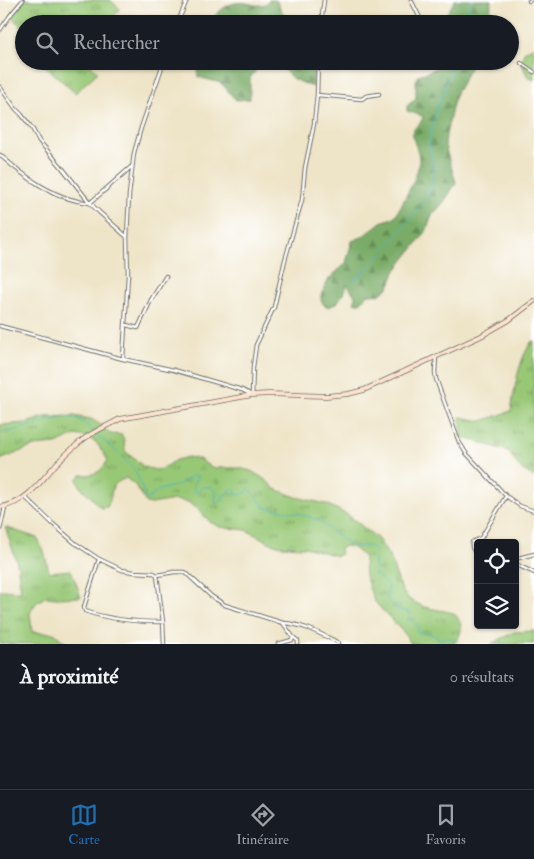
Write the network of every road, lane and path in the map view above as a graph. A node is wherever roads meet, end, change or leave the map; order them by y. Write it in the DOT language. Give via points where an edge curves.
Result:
graph roads {
  1 [pos="23,0"];
  2 [pos="187,0"];
  3 [pos="324,0"];
  4 [pos="411,0"];
  5 [pos="181,15"];
  6 [pos="322,15"];
  7 [pos="418,15"];
  8 [pos="0,30"];
  9 [pos="521,62"];
  10 [pos="161,70"];
  11 [pos="318,70"];
  12 [pos="534,72"];
  13 [pos="0,87"];
  14 [pos="379,94"];
  15 [pos="317,95"];
  16 [pos="0,156"];
  17 [pos="132,166"];
  18 [pos="90,203"];
  19 [pos="128,238"];
  20 [pos="166,276"];
  21 [pos="534,301"];
  22 [pos="126,325"];
  23 [pos="0,326"];
  24 [pos="436,356"];
  25 [pos="123,359"];
  26 [pos="252,394"];
  27 [pos="506,496"];
  28 [pos="26,497"];
  29 [pos="0,507"];
  30 [pos="5,507"];
  31 [pos="534,511"];
  32 [pos="0,530"];
  33 [pos="479,539"];
  34 [pos="534,554"];
  35 [pos="519,557"];
  36 [pos="99,559"];
  37 [pos="519,566"];
  38 [pos="534,573"];
  39 [pos="157,575"];
  40 [pos="162,622"];
  41 [pos="283,623"];
  42 [pos="293,637"];
  43 [pos="339,643"];
  44 [pos="164,644"];
  45 [pos="278,644"];
  46 [pos="298,644"];
  1 -- 8 [label="street"];
  2 -- 5 [label="street"];
  3 -- 6 [label="street"];
  4 -- 7 [label="street"];
  9 -- 12 [label="street"];
  10 -- 17 [label="street"];
  11 -- 15 [label="street"];
  13 -- 18 [label="street"];
  14 -- 15 [label="street" via="362,99"];
  15 -- 26 [label="street" via="302,200 274,307 256,345"];
  16 -- 18 [label="street" via="48,190 70,200"];
  17 -- 18 [label="street"];
  17 -- 19 [label="street"];
  18 -- 19 [label="street"];
  19 -- 22 [label="street"];
  20 -- 22 [label="street" via="138,328"];
  21 -- 24 [label="street" via="481,336"];
  22 -- 25 [label="street"];
  23 -- 25 [label="street"];
  24 -- 26 [label="street" via="364,390 348,394"];
  24 -- 27 [label="street" via="436,379 459,442 466,454"];
  25 -- 26 [label="street" via="174,370"];
  26 -- 28 [label="street" via="120,419 82,440"];
  27 -- 31 [label="street"];
  27 -- 33 [label="street"];
  28 -- 30 [label="street"];
  28 -- 36 [label="street" via="75,543"];
  29 -- 30 [label="street"];
  30 -- 32 [label="street"];
  34 -- 35 [label="street"];
  36 -- 39 [label="street" via="122,570"];
  36 -- 40 [label="street" via="85,611 117,620"];
  37 -- 38 [label="street"];
  39 -- 40 [label="street"];
  39 -- 41 [label="street" via="185,572 217,601"];
  40 -- 44 [label="street"];
  41 -- 42 [label="street"];
  41 -- 43 [label="street" via="302,626"];
  42 -- 45 [label="street"];
  42 -- 46 [label="street"];
}
